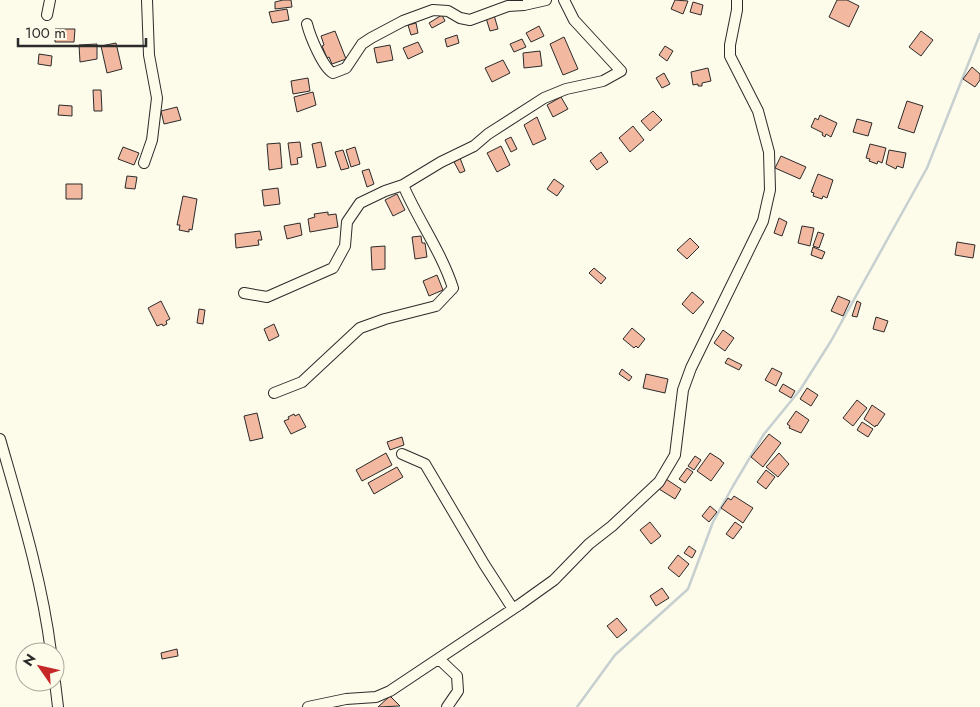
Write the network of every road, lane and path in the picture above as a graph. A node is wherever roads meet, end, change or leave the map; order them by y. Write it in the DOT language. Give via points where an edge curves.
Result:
graph roads {
  1 [pos="50,0"];
  2 [pos="147,0"];
  3 [pos="546,0"];
  4 [pos="564,0"];
  5 [pos="737,0"];
  6 [pos="507,3"];
  7 [pos="47,15"];
  8 [pos="307,24"];
  9 [pos="144,162"];
  10 [pos="403,185"];
  11 [pos="244,293"];
  12 [pos="274,393"];
  13 [pos="0,439"];
  14 [pos="402,454"];
  15 [pos="514,609"];
  16 [pos="50,642"];
  17 [pos="439,659"];
  18 [pos="56,692"];
  19 [pos="58,707"];
  20 [pos="308,707"];
  21 [pos="447,707"];
  1 -- 7 [label="street"];
  2 -- 9 [label="street" via="149,55 157,98 152,140"];
  3 -- 6 [label="street" via="524,5"];
  4 -- 10 [label="street" via="574,20 620,71 603,81 566,89 544,98 474,146"];
  5 -- 15 [label="street" via="730,56 758,111 769,152 770,190 762,221 691,368 683,390 675,455 659,482 554,580"];
  6 -- 8 [label="street" via="470,20 440,9 403,20 362,44 346,68 333,72 324,64"];
  10 -- 11 [label="street" via="360,203 347,222 345,246 333,268 267,297"];
  10 -- 12 [label="street" via="453,288 436,306 360,328 302,382"];
  13 -- 16 [label="street" via="36,574"];
  14 -- 15 [label="street" via="425,464"];
  15 -- 17 [label="street"];
  17 -- 20 [label="street" via="376,696"];
  17 -- 21 [label="street" via="457,676 458,691"];
  18 -- 19 [label="street"];
}
